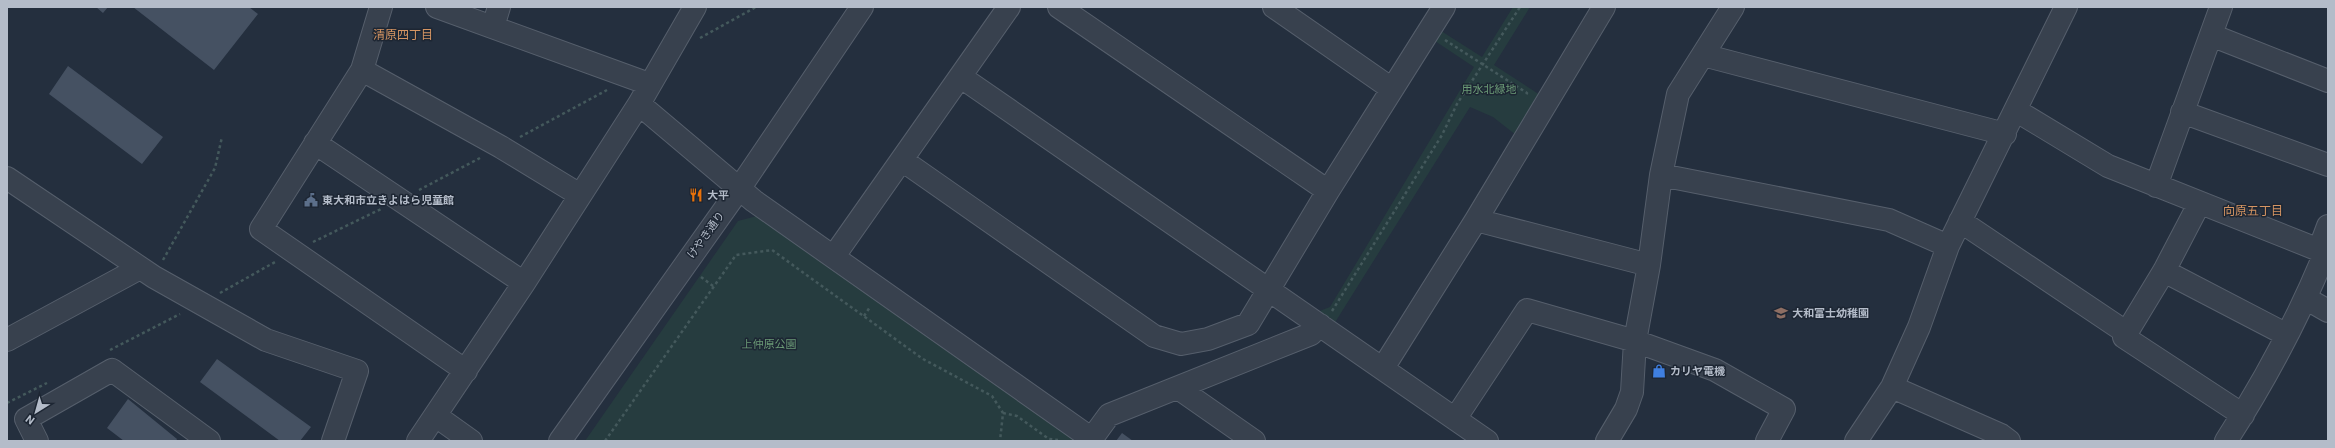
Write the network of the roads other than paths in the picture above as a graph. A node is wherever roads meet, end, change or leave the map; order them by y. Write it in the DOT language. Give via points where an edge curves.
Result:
graph roads {
  1 [pos="381,7"];
  2 [pos="437,7"];
  3 [pos="500,7"];
  4 [pos="695,7"];
  5 [pos="862,7"];
  6 [pos="1009,7"];
  7 [pos="1059,7"];
  8 [pos="1444,7"];
  9 [pos="1604,7"];
  10 [pos="1733,7"];
  11 [pos="2066,7"];
  12 [pos="2221,7"];
  13 [pos="1287,11"];
  14 [pos="493,27"];
  15 [pos="2211,34"];
  16 [pos="1703,55"];
  17 [pos="362,70"];
  18 [pos="961,76"];
  19 [pos="2328,81"];
  20 [pos="649,84"];
  21 [pos="1392,89"];
  22 [pos="639,104"];
  23 [pos="2016,111"];
  24 [pos="2182,112"];
  25 [pos="2005,134"];
  26 [pos="315,143"];
  27 [pos="902,160"];
  28 [pos="2328,165"];
  29 [pos="1661,175"];
  30 [pos="7,178"];
  31 [pos="2156,186"];
  32 [pos="739,189"];
  33 [pos="1328,191"];
  34 [pos="580,195"];
  35 [pos="2199,204"];
  36 [pos="1476,220"];
  37 [pos="1960,221"];
  38 [pos="2328,226"];
  39 [pos="1948,246"];
  40 [pos="2319,250"];
  41 [pos="834,256"];
  42 [pos="1649,265"];
  43 [pos="2164,271"];
  44 [pos="147,272"];
  45 [pos="524,283"];
  46 [pos="1268,289"];
  47 [pos="2307,299"];
  48 [pos="2328,311"];
  49 [pos="1320,325"];
  50 [pos="2125,335"];
  51 [pos="2287,335"];
  52 [pos="7,340"];
  53 [pos="1635,341"];
  54 [pos="1383,368"];
  55 [pos="466,371"];
  56 [pos="1178,388"];
  57 [pos="1889,393"];
  58 [pos="2243,415"];
  59 [pos="436,416"];
  60 [pos="1455,419"];
  61 [pos="1091,440"];
  62 [pos="37,441"];
  63 [pos="209,441"];
  64 [pos="333,441"];
  65 [pos="418,441"];
  66 [pos="471,441"];
  67 [pos="560,441"];
  68 [pos="1254,441"];
  69 [pos="1487,441"];
  70 [pos="1607,441"];
  71 [pos="1767,441"];
  72 [pos="1856,441"];
  73 [pos="2009,441"];
  74 [pos="2226,441"];
  1 -- 17 [label="street"];
  2 -- 14 [label="street"];
  3 -- 14 [label="street"];
  4 -- 20 [label="street"];
  5 -- 32 [label="street, けやき通り"];
  6 -- 18 [label="street"];
  7 -- 33 [label="street"];
  8 -- 21 [label="street"];
  9 -- 36 [label="street"];
  10 -- 16 [label="street"];
  11 -- 23 [label="street"];
  12 -- 15 [label="street"];
  13 -- 21 [label="street"];
  14 -- 20 [label="street"];
  15 -- 19 [label="street"];
  15 -- 24 [label="street"];
  16 -- 25 [label="street"];
  16 -- 29 [label="street" via="1678,94"];
  17 -- 26 [label="street"];
  17 -- 34 [label="street" via="501,147"];
  18 -- 27 [label="street"];
  18 -- 46 [label="street"];
  20 -- 22 [label="street"];
  21 -- 33 [label="street"];
  22 -- 32 [label="street"];
  22 -- 34 [label="street"];
  23 -- 25 [label="street"];
  23 -- 31 [label="street" via="2108,166"];
  24 -- 28 [label="street"];
  24 -- 31 [label="street"];
  25 -- 37 [label="street"];
  26 -- 45 [label="street"];
  26 -- 55 [label="street" via="261,229"];
  27 -- 41 [label="street"];
  27 -- 46 [label="street" via="1154,336 1181,344 1208,339 1248,324"];
  29 -- 39 [label="street" via="1889,220"];
  29 -- 42 [label="street"];
  30 -- 44 [label="street"];
  31 -- 35 [label="street"];
  32 -- 41 [label="street"];
  32 -- 67 [label="street, けやき通り"];
  33 -- 46 [label="street"];
  34 -- 45 [label="street"];
  35 -- 40 [label="street"];
  35 -- 43 [label="street"];
  36 -- 42 [label="street"];
  36 -- 54 [label="street"];
  37 -- 39 [label="street"];
  37 -- 50 [label="street"];
  38 -- 40 [label="street"];
  39 -- 57 [label="street" via="1919,327"];
  40 -- 47 [label="street" via="2325,253"];
  41 -- 61 [label="street"];
  42 -- 53 [label="street"];
  43 -- 50 [label="street"];
  43 -- 51 [label="street"];
  44 -- 52 [label="street"];
  44 -- 64 [label="street" via="266,340 357,371"];
  45 -- 55 [label="street"];
  46 -- 49 [label="street"];
  47 -- 48 [label="street"];
  47 -- 51 [label="street"];
  49 -- 54 [label="street"];
  49 -- 56 [label="street" via="1311,334"];
  50 -- 58 [label="street"];
  51 -- 58 [label="street"];
  53 -- 60 [label="street" via="1527,310"];
  53 -- 70 [label="street" via="1632,392 1626,409"];
  53 -- 71 [label="street" via="1715,370 1784,409"];
  54 -- 60 [label="street"];
  55 -- 59 [label="street"];
  56 -- 61 [label="street" via="1109,414"];
  56 -- 68 [label="street"];
  57 -- 72 [label="street"];
  57 -- 73 [label="street" via="2001,434"];
  58 -- 74 [label="street"];
  59 -- 65 [label="street"];
  59 -- 66 [label="street"];
  60 -- 69 [label="street"];
  62 -- 63 [label="street" via="26,419 112,370"];
}
